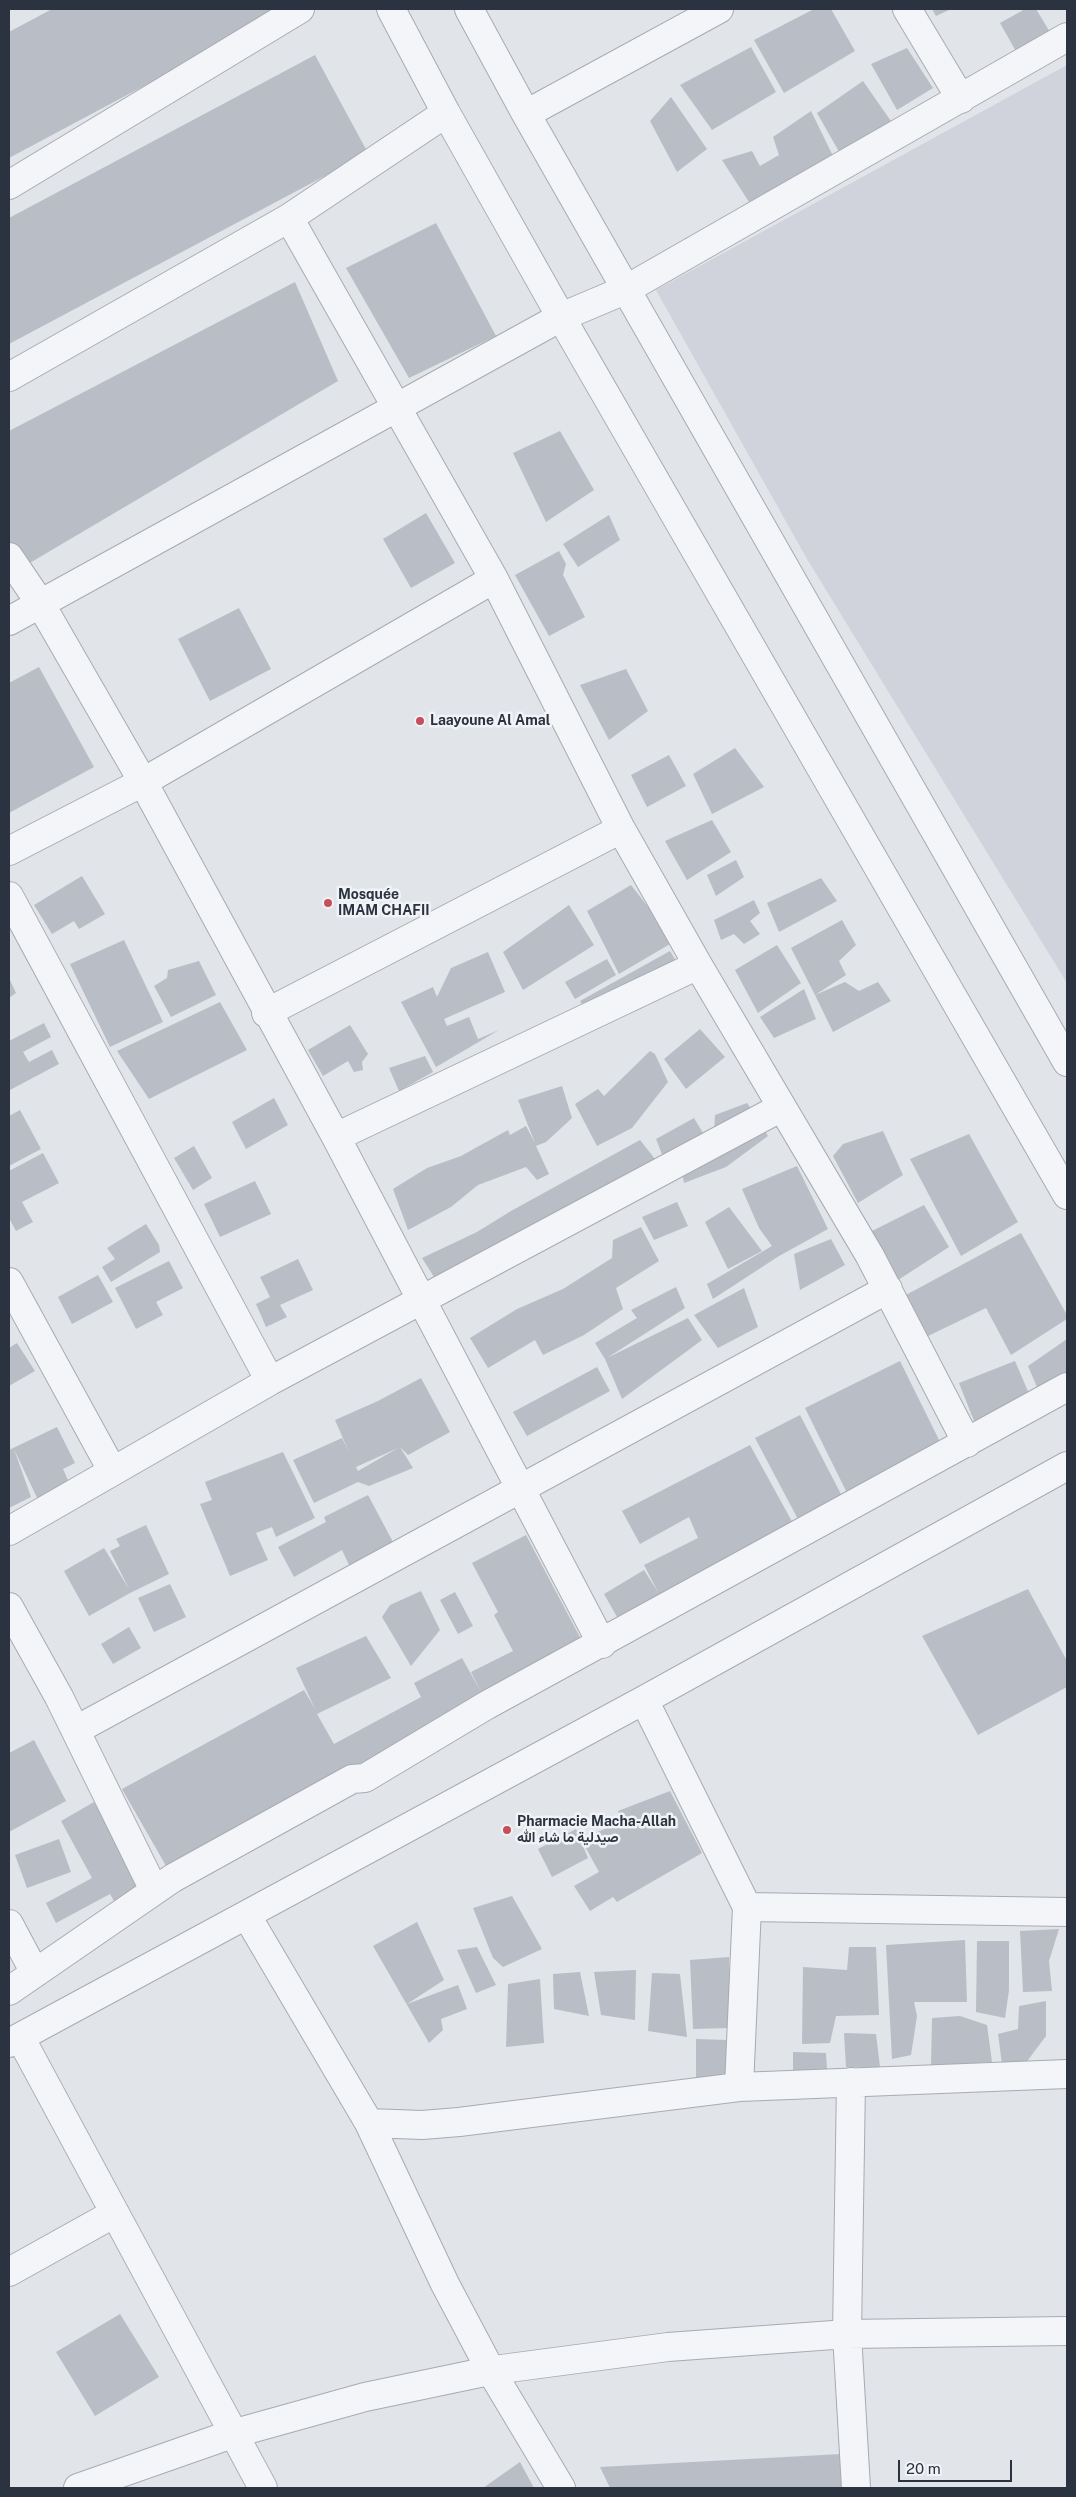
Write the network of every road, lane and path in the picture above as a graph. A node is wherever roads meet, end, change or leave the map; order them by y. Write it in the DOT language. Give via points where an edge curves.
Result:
graph roads {
  1 [pos="300,9"];
  2 [pos="391,9"];
  3 [pos="469,9"];
  4 [pos="907,9"];
  5 [pos="711,11"];
  6 [pos="1067,36"];
  7 [pos="961,99"];
  8 [pos="446,113"];
  9 [pos="526,114"];
  10 [pos="9,184"];
  11 [pos="289,218"];
  12 [pos="626,290"];
  13 [pos="561,317"];
  14 [pos="9,377"];
  15 [pos="398,406"];
  16 [pos="9,557"];
  17 [pos="494,579"];
  18 [pos="40,604"];
  19 [pos="9,620"];
  20 [pos="143,782"];
  21 [pos="621,829"];
  22 [pos="9,851"];
  23 [pos="9,896"];
  24 [pos="698,965"];
  25 [pos="266,1012"];
  26 [pos="1067,1062"];
  27 [pos="782,1107"];
  28 [pos="336,1136"];
  29 [pos="1067,1195"];
  30 [pos="9,1282"];
  31 [pos="888,1289"];
  32 [pos="420,1300"];
  33 [pos="270,1381"];
  34 [pos="1067,1387"];
  35 [pos="967,1443"];
  36 [pos="1067,1466"];
  37 [pos="112,1470"];
  38 [pos="521,1489"];
  39 [pos="9,1531"];
  40 [pos="9,1606"];
  41 [pos="602,1644"];
  42 [pos="644,1700"];
  43 [pos="76,1730"];
  44 [pos="154,1890"];
  45 [pos="747,1907"];
  46 [pos="1067,1912"];
  47 [pos="247,1916"];
  48 [pos="9,1924"];
  49 [pos="35,1973"];
  50 [pos="9,1991"];
  51 [pos="15,2040"];
  52 [pos="1067,2074"];
  53 [pos="851,2082"];
  54 [pos="740,2087"];
  55 [pos="369,2123"];
  56 [pos="115,2213"];
  57 [pos="9,2272"];
  58 [pos="1067,2331"];
  59 [pos="847,2334"];
  60 [pos="491,2371"];
  61 [pos="232,2434"];
  62 [pos="78,2488"];
  63 [pos="263,2488"];
  64 [pos="561,2488"];
  65 [pos="856,2488"];
  1 -- 10 [label="street"];
  2 -- 8 [label="street"];
  3 -- 9 [label="street"];
  4 -- 7 [label="street"];
  5 -- 9 [label="street"];
  6 -- 7 [label="street"];
  7 -- 12 [label="street"];
  8 -- 11 [label="street"];
  8 -- 13 [label="street"];
  9 -- 12 [label="street"];
  11 -- 14 [label="street"];
  11 -- 15 [label="street"];
  12 -- 13 [label="street"];
  12 -- 26 [label="street"];
  13 -- 15 [label="street"];
  13 -- 29 [label="street"];
  15 -- 17 [label="street"];
  15 -- 18 [label="street"];
  16 -- 18 [label="street"];
  17 -- 20 [label="street"];
  17 -- 21 [label="street"];
  18 -- 19 [label="street"];
  18 -- 20 [label="street"];
  20 -- 22 [label="street"];
  20 -- 25 [label="street"];
  21 -- 24 [label="street"];
  21 -- 25 [label="street"];
  23 -- 33 [label="street"];
  24 -- 27 [label="street"];
  24 -- 28 [label="street"];
  25 -- 28 [label="street"];
  27 -- 31 [label="street"];
  27 -- 32 [label="street"];
  28 -- 32 [label="street"];
  30 -- 37 [label="street"];
  31 -- 35 [label="street"];
  31 -- 38 [label="street"];
  32 -- 33 [label="street"];
  32 -- 38 [label="street"];
  33 -- 37 [label="street"];
  34 -- 35 [label="street"];
  35 -- 41 [label="street"];
  36 -- 42 [label="street"];
  37 -- 39 [label="street"];
  38 -- 41 [label="street"];
  38 -- 43 [label="street"];
  40 -- 43 [label="street"];
  41 -- 44 [label="street" via="487,1705 364,1778 352,1779"];
  42 -- 45 [label="street"];
  42 -- 47 [label="street"];
  43 -- 44 [label="street"];
  44 -- 49 [label="street"];
  45 -- 46 [label="street"];
  45 -- 54 [label="street"];
  47 -- 51 [label="street"];
  47 -- 55 [label="street"];
  48 -- 49 [label="street"];
  49 -- 50 [label="street"];
  51 -- 56 [label="street"];
  52 -- 53 [label="street"];
  53 -- 54 [label="street"];
  53 -- 59 [label="street"];
  54 -- 55 [label="street" via="459,2122 422,2125"];
  55 -- 60 [label="street" via="445,2284"];
  56 -- 57 [label="street"];
  56 -- 61 [label="street"];
  58 -- 59 [label="street"];
  59 -- 60 [label="street" via="668,2347"];
  59 -- 65 [label="street"];
  60 -- 61 [label="street" via="365,2397"];
  60 -- 64 [label="street"];
  61 -- 62 [label="street"];
  61 -- 63 [label="street"];
}
